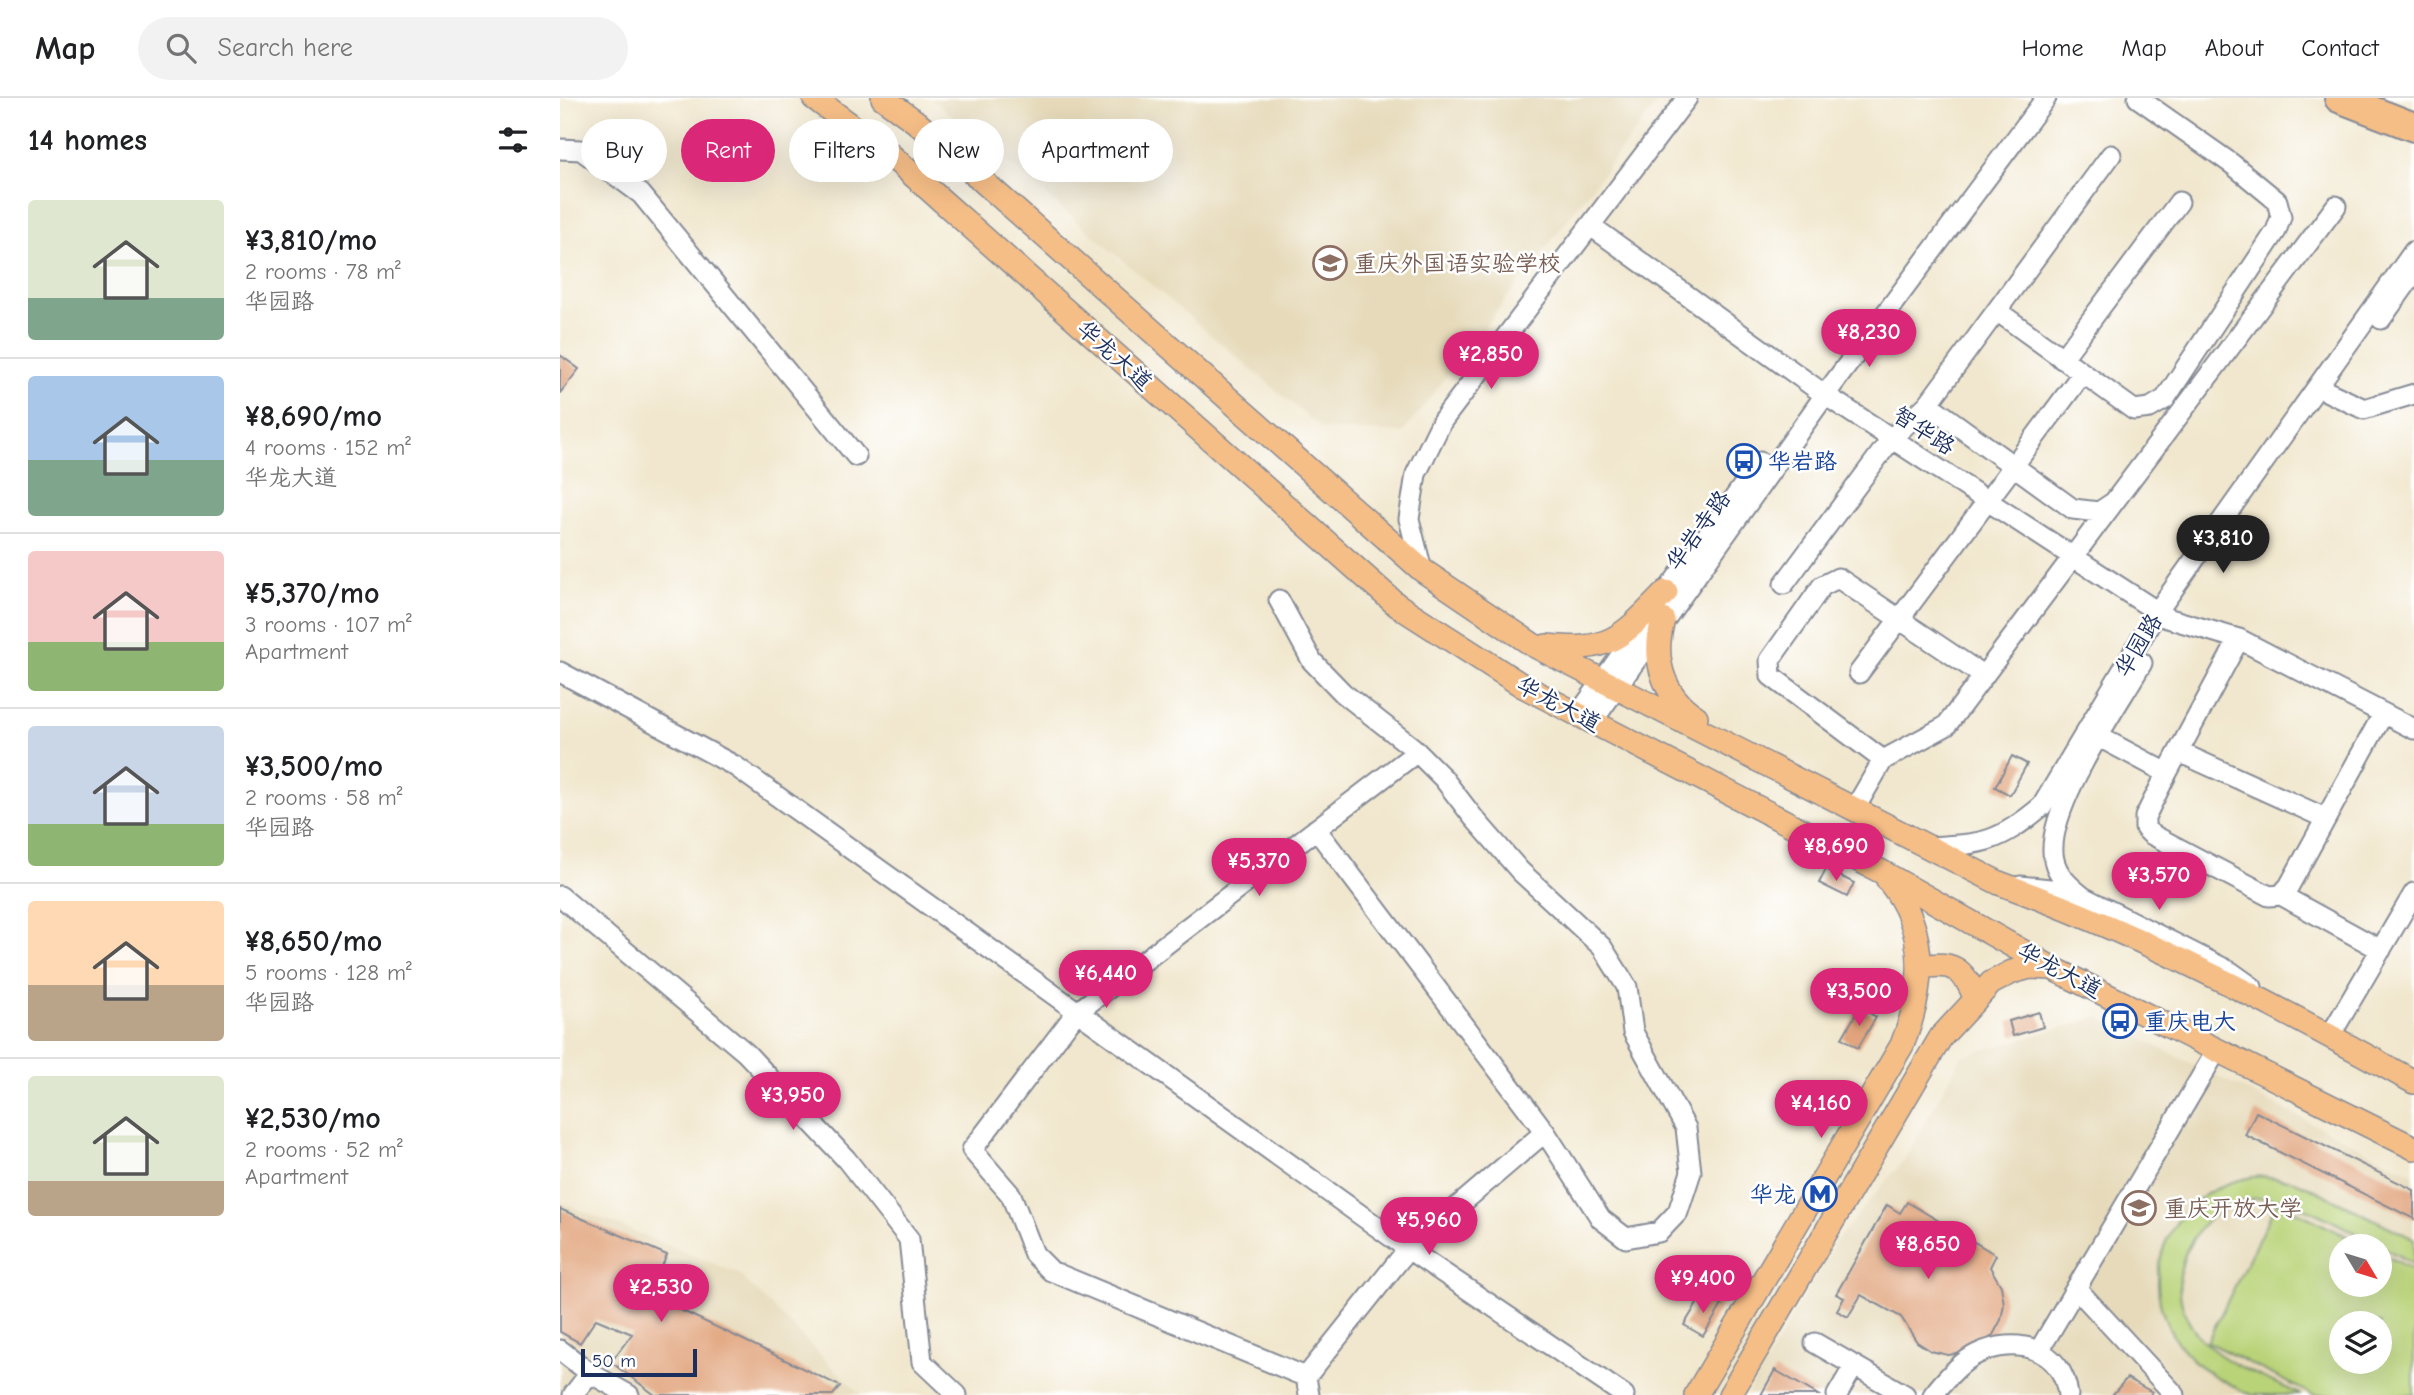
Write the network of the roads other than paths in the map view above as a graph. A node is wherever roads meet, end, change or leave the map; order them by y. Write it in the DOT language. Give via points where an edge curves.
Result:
graph roads {
  1 [pos="814,98"];
  2 [pos="883,98"];
  3 [pos="1687,98"];
  4 [pos="2029,98"];
  5 [pos="2046,98"];
  6 [pos="2138,98"];
  7 [pos="2339,98"];
  8 [pos="2414,127"];
  9 [pos="560,149"];
  10 [pos="2111,155"];
  11 [pos="2179,202"];
  12 [pos="2336,206"];
  13 [pos="1591,226"];
  14 [pos="2414,251"];
  15 [pos="2414,273"];
  16 [pos="1997,311"];
  17 [pos="2062,359"];
  18 [pos="2082,374"];
  19 [pos="1820,391"];
  20 [pos="2328,393"];
  21 [pos="2414,394"];
  22 [pos="1928,404"];
  23 [pos="1892,438"];
  24 [pos="856,456"];
  25 [pos="2013,467"];
  26 [pos="1985,500"];
  27 [pos="2119,500"];
  28 [pos="2073,557"];
  29 [pos="1422,570"];
  30 [pos="1784,584"];
  31 [pos="1666,592"];
  32 [pos="1279,600"];
  33 [pos="2162,615"];
  34 [pos="1899,619"];
  35 [pos="1663,620"];
  36 [pos="2239,639"];
  37 [pos="1533,645"];
  38 [pos="560,672"];
  39 [pos="1859,673"];
  40 [pos="1984,676"];
  41 [pos="1610,683"];
  42 [pos="2384,713"];
  43 [pos="1585,718"];
  44 [pos="2414,729"];
  45 [pos="2093,734"];
  46 [pos="1417,752"];
  47 [pos="2179,752"];
  48 [pos="1883,760"];
  49 [pos="1759,761"];
  50 [pos="2167,773"];
  51 [pos="1854,810"];
  52 [pos="2325,818"];
  53 [pos="1316,829"];
  54 [pos="1927,847"];
  55 [pos="1882,872"];
  56 [pos="1999,883"];
  57 [pos="2414,893"];
  58 [pos="2281,895"];
  59 [pos="560,896"];
  60 [pos="2083,897"];
  61 [pos="2381,950"];
  62 [pos="1920,968"];
  63 [pos="2052,968"];
  64 [pos="1975,998"];
  65 [pos="1076,1013"];
  66 [pos="2290,1014"];
  67 [pos="2330,1036"];
  68 [pos="2217,1051"];
  69 [pos="2414,1082"];
  70 [pos="1545,1132"];
  71 [pos="2414,1148"];
  72 [pos="1408,1249"];
  73 [pos="2076,1288"];
  74 [pos="1815,1343"];
  75 [pos="2040,1349"];
  76 [pos="560,1350"];
  77 [pos="1854,1366"];
  78 [pos="590,1373"];
  79 [pos="1308,1386"];
  80 [pos="573,1395"];
  81 [pos="629,1395"];
  82 [pos="957,1395"];
  83 [pos="1624,1395"];
  84 [pos="1696,1395"];
  85 [pos="1730,1395"];
  86 [pos="1837,1395"];
  87 [pos="1905,1395"];
  88 [pos="1933,1395"];
  89 [pos="2068,1395"];
  90 [pos="2175,1395"];
  1 -- 43 [label="main road, 华龙大道" via="887,152 1397,605 1523,686"];
  2 -- 29 [label="main road, 华龙大道" via="916,122"];
  3 -- 13 [label="street"];
  4 -- 19 [label="street, 华岩寺路"];
  5 -- 19 [label="street, 华岩寺路"];
  6 -- 18 [label="street" via="2277,201 2281,217 2277,231 2165,399 2134,410"];
  7 -- 8 [label="highway"];
  9 -- 24 [label="street" via="581,150 641,194"];
  10 -- 16 [label="street"];
  11 -- 17 [label="street"];
  12 -- 27 [label="street"];
  13 -- 19 [label="street, 智华路"];
  13 -- 29 [label="street" via="1442,421 1416,474 1409,519"];
  14 -- 33 [label="street, 华园路"];
  15 -- 20 [label="street, 华园路"];
  16 -- 17 [label="street"];
  16 -- 22 [label="street"];
  17 -- 18 [label="street"];
  18 -- 25 [label="street"];
  19 -- 23 [label="street, 智华路"];
  19 -- 31 [label="street, 华岩寺路"];
  19 -- 35 [label="street, 华岩寺路"];
  20 -- 21 [label="street" via="2364,409"];
  20 -- 33 [label="street, 华园路"];
  22 -- 23 [label="street"];
  22 -- 25 [label="street"];
  23 -- 26 [label="street, 智华路"];
  23 -- 30 [label="street"];
  25 -- 26 [label="street"];
  25 -- 27 [label="street" via="2073,509 2099,512"];
  26 -- 28 [label="street, 智华路"];
  26 -- 34 [label="street"];
  27 -- 28 [label="street"];
  28 -- 33 [label="street, 智华路"];
  28 -- 40 [label="street"];
  29 -- 37 [label="main road, 华龙大道"];
  31 -- 37 [label="main road" via="1630,630 1600,646"];
  31 -- 41 [label="street, 华岩寺路"];
  32 -- 46 [label="street" via="1312,661 1343,693"];
  33 -- 36 [label="street, 智华路"];
  33 -- 45 [label="street, 华园路"];
  34 -- 39 [label="street"];
  34 -- 40 [label="street"];
  34 -- 48 [label="street" via="1838,578 1822,586 1770,660 1771,676"];
  35 -- 41 [label="street, 华岩寺路"];
  35 -- 49 [label="main road" via="1657,651 1674,700"];
  36 -- 42 [label="street, 智华路"];
  36 -- 47 [label="street"];
  37 -- 41 [label="main road, 华龙大道"];
  38 -- 65 [label="street" via="735,766"];
  40 -- 48 [label="street" via="1946,726"];
  41 -- 43 [label="street, 华岩寺路"];
  41 -- 49 [label="main road, 华龙大道"];
  42 -- 44 [label="street, 智华路"];
  42 -- 52 [label="street"];
  43 -- 55 [label="main road, 华龙大道"];
  45 -- 50 [label="street"];
  45 -- 54 [label="street, 华园路" via="2042,806 2017,827 1981,844"];
  45 -- 60 [label="street, 华园路" via="2053,835 2056,869"];
  46 -- 53 [label="street"];
  46 -- 70 [label="street" via="1520,871 1602,947 1627,987 1633,1032 1686,1128 1691,1172 1678,1212 1660,1232 1626,1238 1601,1219"];
  47 -- 50 [label="street"];
  47 -- 52 [label="street"];
  48 -- 51 [label="street"];
  49 -- 51 [label="main road, 华龙大道"];
  50 -- 58 [label="street" via="2145,828 2269,896"];
  51 -- 54 [label="main road, 华龙大道"];
  52 -- 58 [label="street"];
  53 -- 65 [label="street"];
  53 -- 70 [label="street"];
  54 -- 56 [label="main road, 华龙大道"];
  55 -- 62 [label="main road" via="1912,918"];
  55 -- 63 [label="main road, 华龙大道"];
  56 -- 60 [label="street, 华龙大道"];
  56 -- 66 [label="main road, 华龙大道" via="2078,912"];
  57 -- 61 [label="street"];
  58 -- 61 [label="street"];
  59 -- 82 [label="street" via="746,1053 846,1159 909,1239 922,1362"];
  60 -- 66 [label="street, 华龙大道" via="2231,972"];
  61 -- 67 [label="street"];
  62 -- 64 [label="main road" via="1937,963 1951,966 1962,973"];
  62 -- 84 [label="main road" via="1913,1017 1902,1045"];
  63 -- 64 [label="main road" via="2012,972"];
  63 -- 68 [label="main road, 华龙大道"];
  64 -- 85 [label="main road" via="1927,1059"];
  65 -- 72 [label="street"];
  65 -- 79 [label="street" via="972,1150 1011,1195 1034,1254 1051,1271"];
  66 -- 67 [label="main road, 华龙大道"];
  67 -- 69 [label="main road, 华龙大道"];
  68 -- 71 [label="main road, 华龙大道"];
  68 -- 73 [label="street"];
  70 -- 72 [label="street"];
  72 -- 79 [label="street"];
  72 -- 83 [label="street"];
  73 -- 75 [label="street"];
  73 -- 90 [label="street"];
  74 -- 77 [label="street"];
  75 -- 88 [label="street" via="2018,1345 1974,1355"];
  75 -- 89 [label="street" via="2057,1365"];
  76 -- 78 [label="street"];
  77 -- 86 [label="street"];
  77 -- 87 [label="street"];
  78 -- 80 [label="street"];
  78 -- 81 [label="street"];
}
